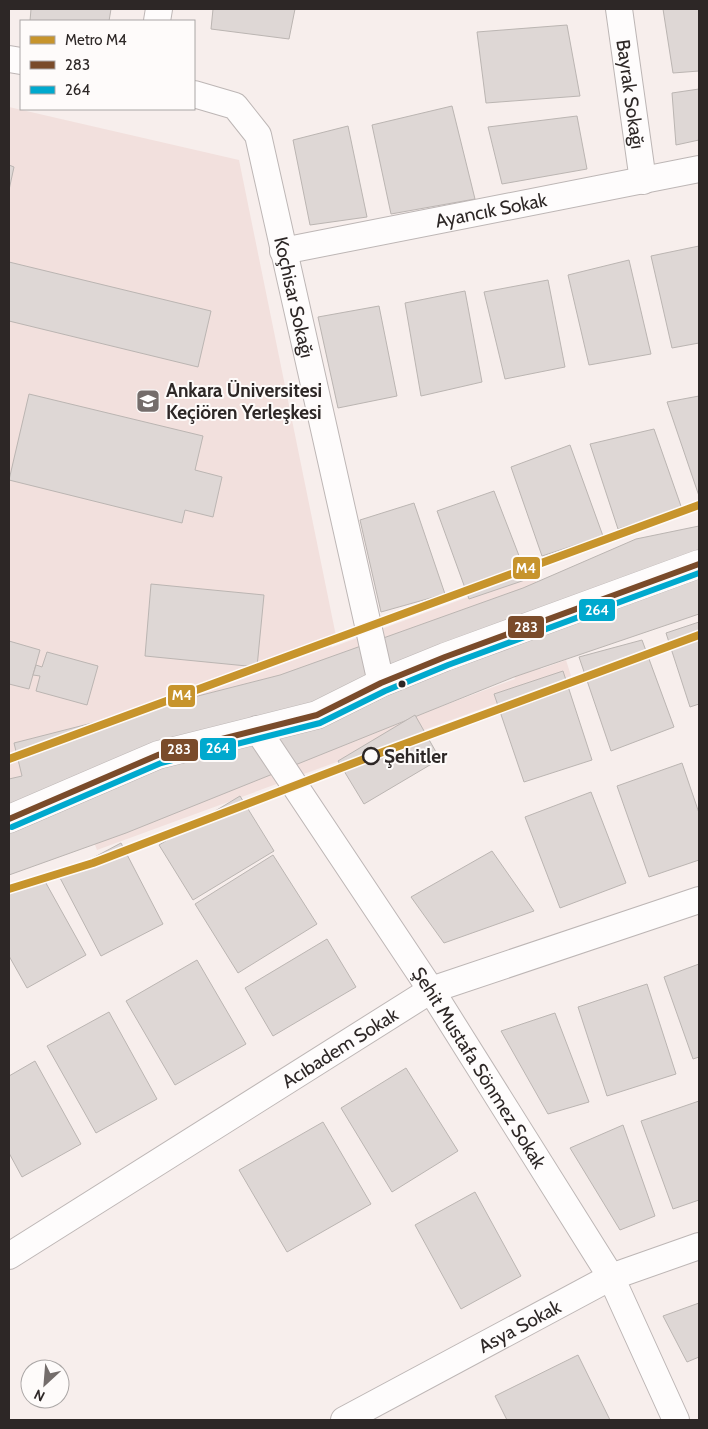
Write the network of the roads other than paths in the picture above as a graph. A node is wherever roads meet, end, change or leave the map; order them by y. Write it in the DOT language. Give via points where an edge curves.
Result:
graph roads {
  1 [pos="619,9"];
  2 [pos="195,94"];
  3 [pos="699,170"];
  4 [pos="643,180"];
  5 [pos="283,251"];
  6 [pos="699,564"];
  7 [pos="381,683"];
  8 [pos="257,729"];
  9 [pos="9,819"];
  10 [pos="699,900"];
  11 [pos="432,990"];
  12 [pos="699,1246"];
  13 [pos="9,1256"];
  14 [pos="611,1277"];
  15 [pos="344,1420"];
  16 [pos="676,1420"];
  1 -- 4 [label="street, Bayrak Sokağı"];
  2 -- 5 [label="street, Koçhisar Sokağı" via="235,106 258,135"];
  3 -- 4 [label="street, Ayancık Sokak"];
  4 -- 5 [label="street, Ayancık Sokak"];
  5 -- 7 [label="street, Koçhisar Sokağı"];
  6 -- 7 [label="street"];
  7 -- 8 [label="street" via="317,715"];
  8 -- 9 [label="street" via="158,755"];
  8 -- 11 [label="street, Şehit Mustafa Sönmez Sokak"];
  10 -- 11 [label="street, Acıbadem Sokak"];
  11 -- 13 [label="street, Acıbadem Sokak"];
  11 -- 14 [label="street, Şehit Mustafa Sönmez Sokak"];
  12 -- 14 [label="street, Asya Sokak"];
  14 -- 15 [label="street, Asya Sokak"];
  14 -- 16 [label="street, Şehit Mustafa Sönmez Sokak"];
}
